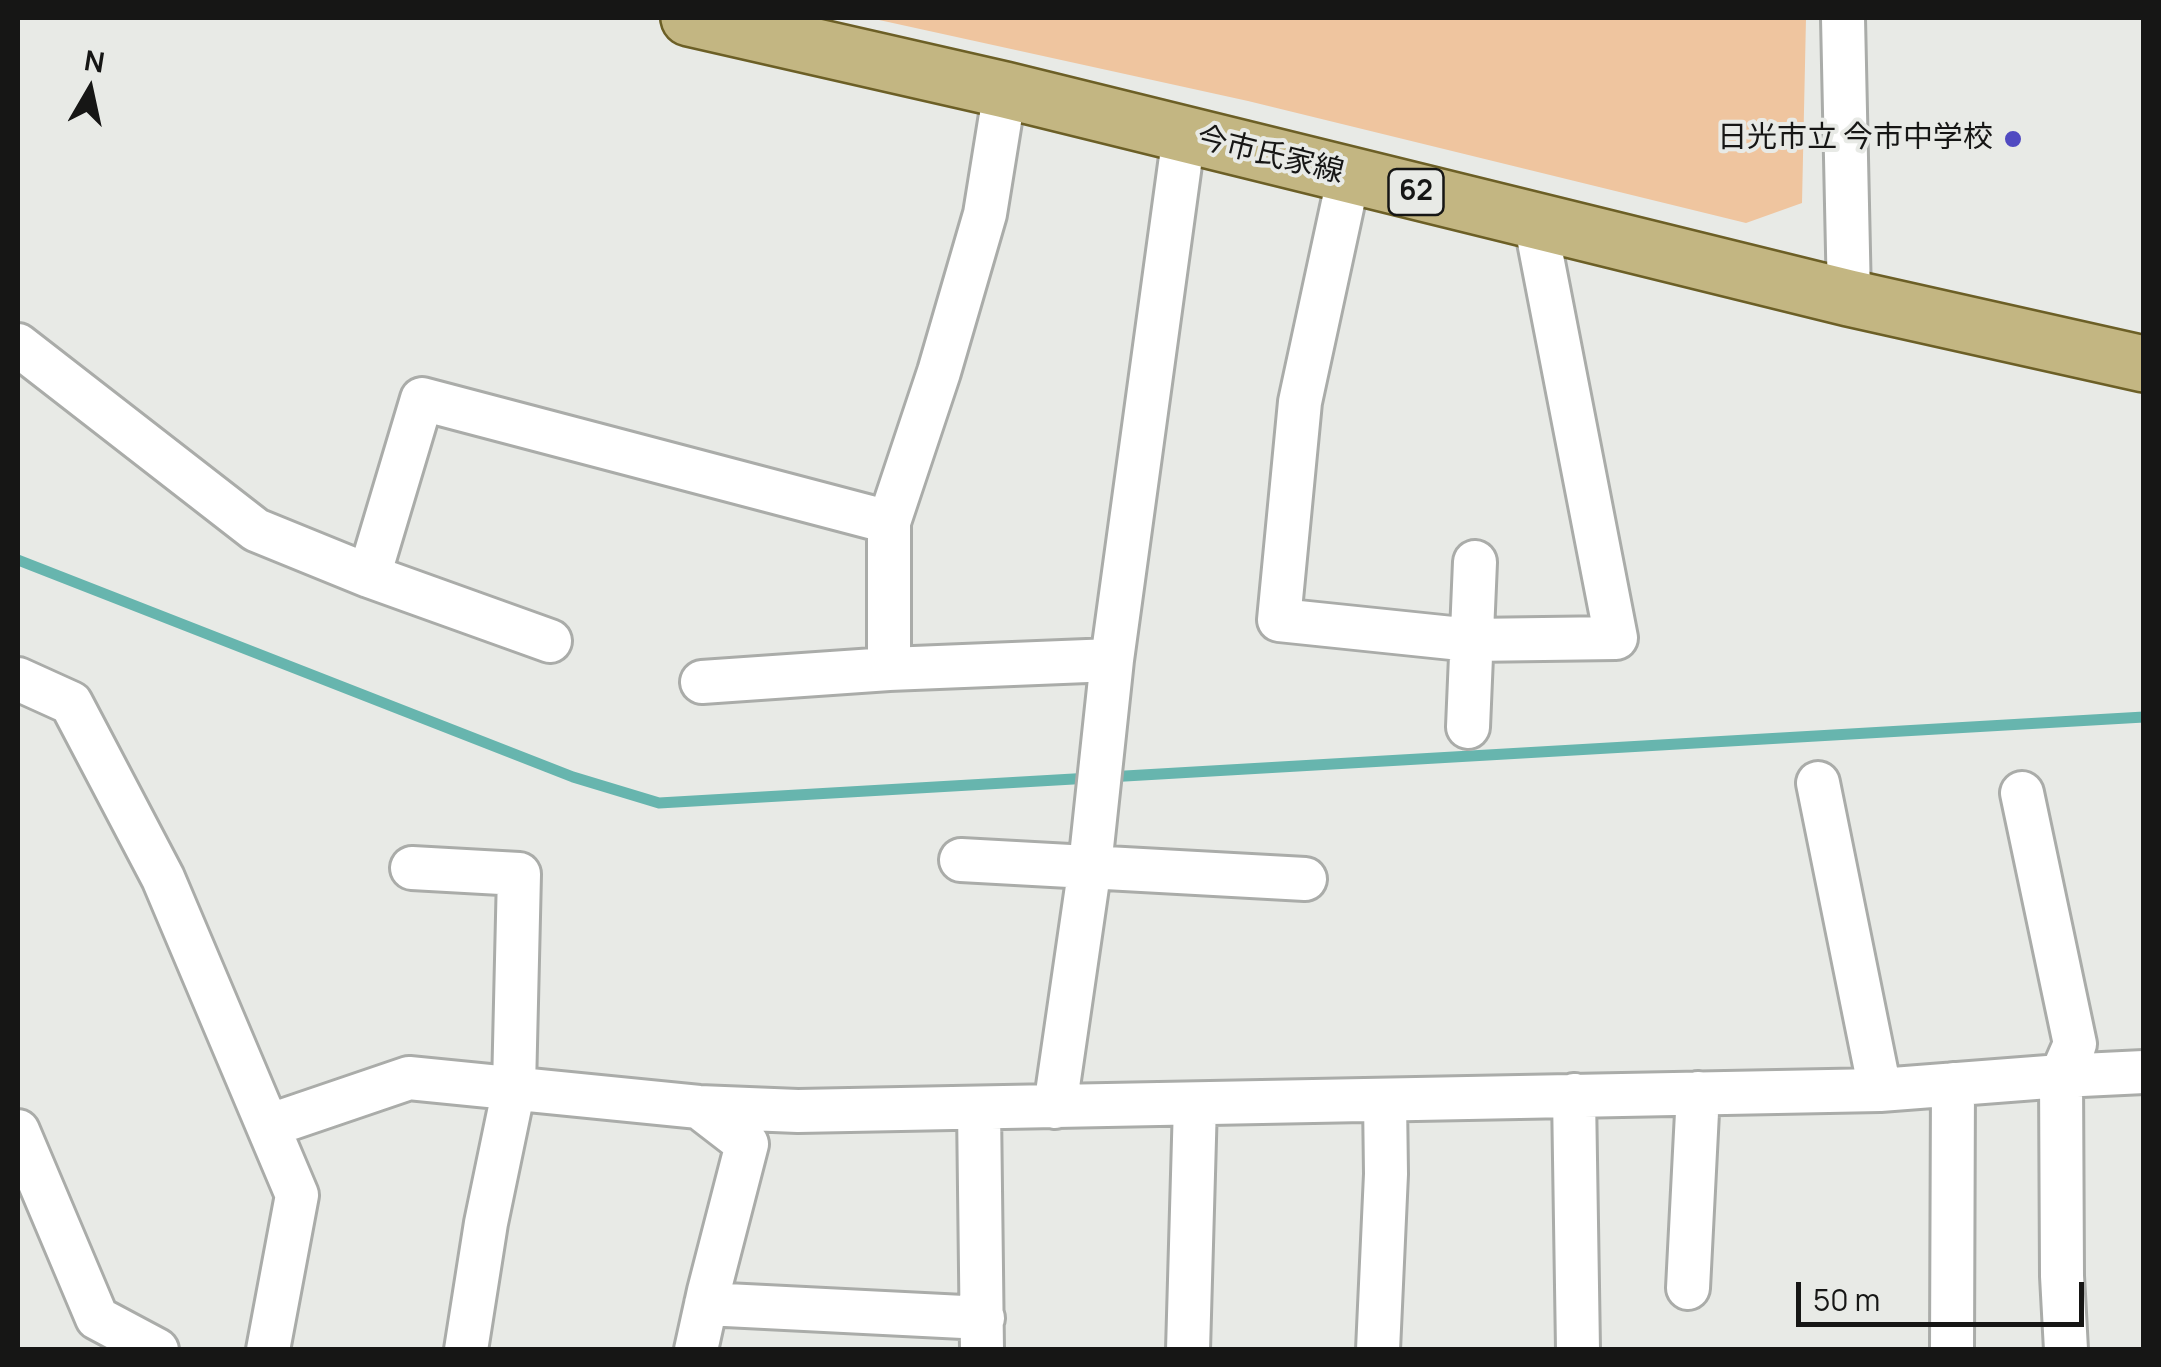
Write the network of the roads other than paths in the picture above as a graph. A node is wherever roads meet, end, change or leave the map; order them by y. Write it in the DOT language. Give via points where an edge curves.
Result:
graph roads {
  1 [pos="689,18"];
  2 [pos="1843,18"];
  3 [pos="1006,90"];
  4 [pos="1184,135"];
  5 [pos="1349,175"];
  6 [pos="1536,221"];
  7 [pos="1849,298"];
  8 [pos="18,345"];
  9 [pos="2144,364"];
  10 [pos="889,522"];
  11 [pos="1475,562"];
  12 [pos="369,576"];
  13 [pos="1471,640"];
  14 [pos="550,641"];
  15 [pos="1112,660"];
  16 [pos="889,668"];
  17 [pos="18,680"];
  18 [pos="702,682"];
  19 [pos="1468,728"];
  20 [pos="1818,783"];
  21 [pos="2022,793"];
  22 [pos="961,860"];
  23 [pos="1090,866"];
  24 [pos="412,868"];
  25 [pos="1305,879"];
  26 [pos="2144,1072"];
  27 [pos="2061,1076"];
  28 [pos="1953,1084"];
  29 [pos="514,1088"];
  30 [pos="1880,1090"];
  31 [pos="1698,1093"];
  32 [pos="1574,1095"];
  33 [pos="1385,1100"];
  34 [pos="1195,1104"];
  35 [pos="699,1107"];
  36 [pos="1055,1107"];
  37 [pos="979,1108"];
  38 [pos="268,1126"];
  39 [pos="18,1131"];
  40 [pos="1688,1288"];
  41 [pos="706,1304"];
  42 [pos="982,1334"];
  43 [pos="158,1350"];
  44 [pos="268,1350"];
  45 [pos="466,1350"];
  46 [pos="696,1350"];
  47 [pos="1188,1350"];
  48 [pos="1378,1350"];
  49 [pos="1578,1350"];
  50 [pos="1952,1350"];
  51 [pos="2066,1350"];
  1 -- 3 [label="main road, 今市氏家線 / 62"];
  2 -- 7 [label="street"];
  3 -- 4 [label="main road, 今市氏家線 / 62"];
  3 -- 10 [label="street" via="985,214"];
  4 -- 5 [label="main road, 今市氏家線 / 62"];
  4 -- 15 [label="street"];
  5 -- 6 [label="main road, 今市氏家線 / 62"];
  5 -- 13 [label="street" via="1300,402 1279,620"];
  6 -- 7 [label="main road, 今市氏家線 / 62"];
  6 -- 13 [label="street" via="1616,638"];
  7 -- 9 [label="main road, 今市氏家線 / 62"];
  8 -- 12 [label="street" via="256,530"];
  10 -- 12 [label="street" via="422,399"];
  10 -- 16 [label="street"];
  11 -- 13 [label="street"];
  12 -- 14 [label="street"];
  13 -- 19 [label="street"];
  15 -- 16 [label="street"];
  15 -- 23 [label="street"];
  16 -- 18 [label="street"];
  17 -- 38 [label="street" via="70,703 162,878"];
  20 -- 30 [label="street"];
  21 -- 27 [label="street" via="2074,1044"];
  22 -- 23 [label="street"];
  23 -- 25 [label="street"];
  23 -- 36 [label="street"];
  24 -- 29 [label="street" via="519,874"];
  26 -- 27 [label="street"];
  27 -- 28 [label="street"];
  27 -- 51 [label="street"];
  28 -- 30 [label="street"];
  28 -- 50 [label="street"];
  29 -- 35 [label="street"];
  29 -- 38 [label="street" via="409,1078"];
  29 -- 45 [label="street"];
  30 -- 31 [label="street"];
  31 -- 32 [label="street"];
  31 -- 40 [label="street"];
  32 -- 33 [label="street"];
  32 -- 49 [label="street"];
  33 -- 34 [label="street"];
  33 -- 48 [label="street"];
  34 -- 36 [label="street"];
  34 -- 47 [label="street"];
  35 -- 37 [label="street"];
  35 -- 41 [label="street" via="747,1144"];
  36 -- 37 [label="street"];
  37 -- 42 [label="street"];
  38 -- 44 [label="street" via="297,1195"];
  39 -- 43 [label="street" via="96,1318"];
  41 -- 42 [label="street"];
  41 -- 46 [label="street"];
}
